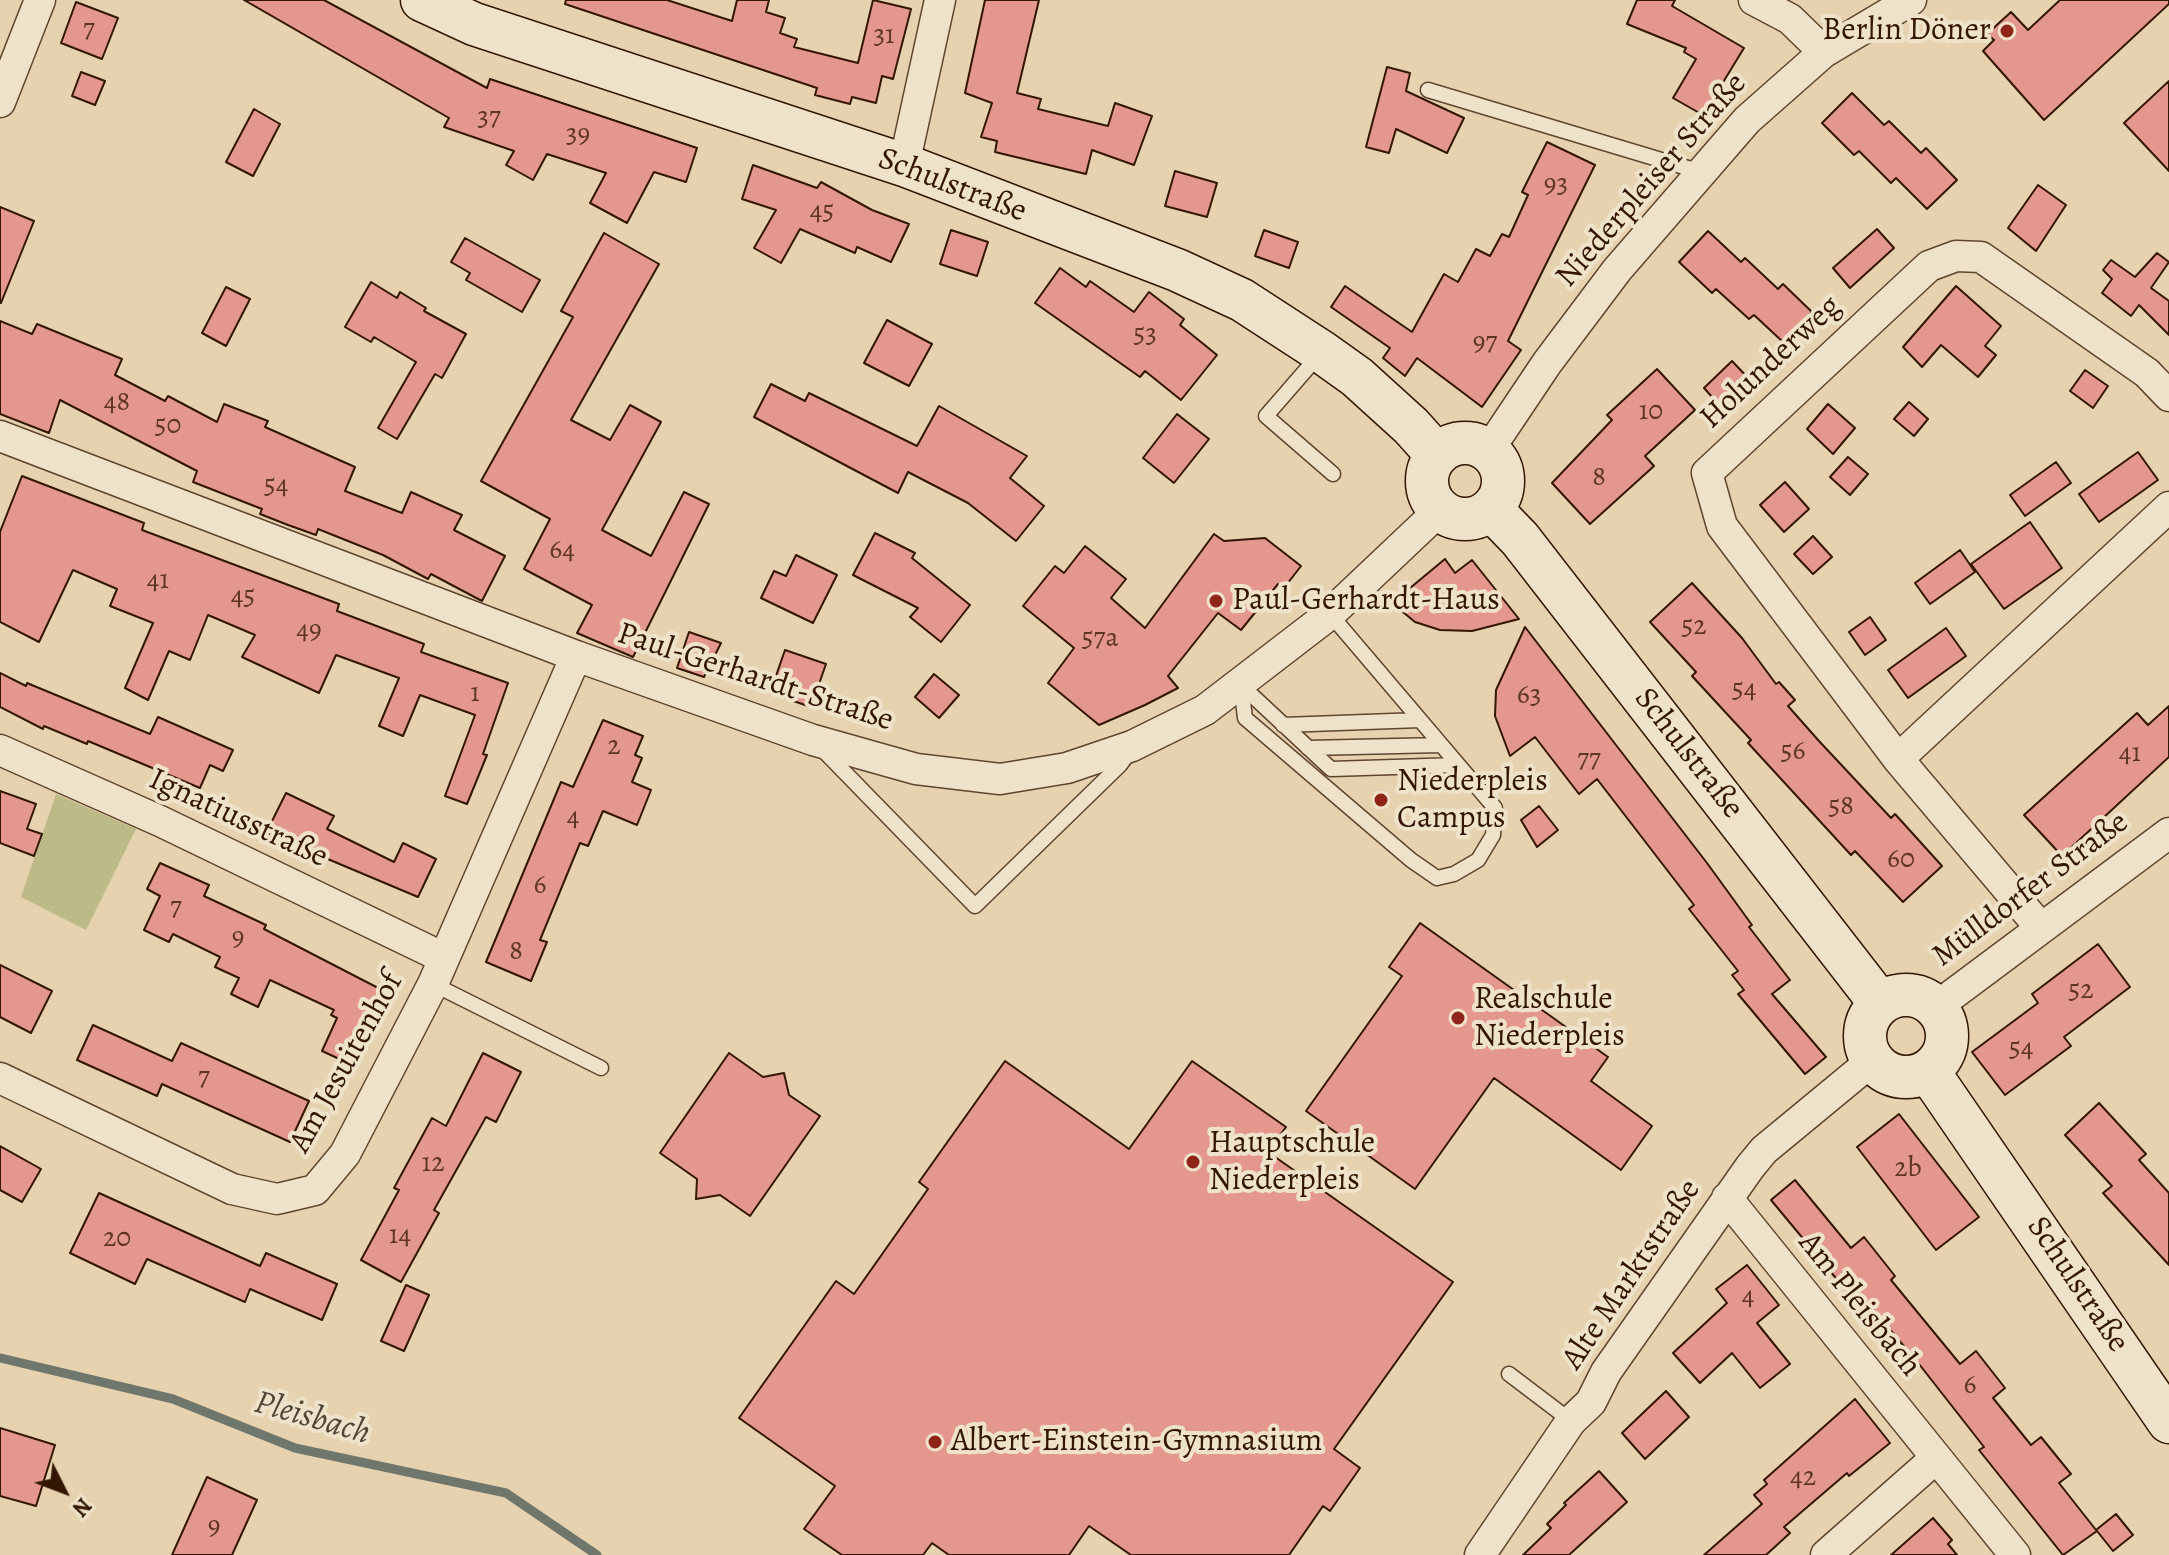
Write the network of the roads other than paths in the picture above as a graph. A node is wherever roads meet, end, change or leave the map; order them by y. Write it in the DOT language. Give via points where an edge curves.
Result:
graph roads {
  1 [pos="40,0"];
  2 [pos="422,0"];
  3 [pos="940,0"];
  4 [pos="1754,0"];
  5 [pos="1911,0"];
  6 [pos="1794,9"];
  7 [pos="1824,52"];
  8 [pos="1428,90"];
  9 [pos="0,102"];
  10 [pos="904,165"];
  11 [pos="1702,172"];
  12 [pos="1322,352"];
  13 [pos="2169,396"];
  14 [pos="0,436"];
  15 [pos="1488,451"];
  16 [pos="1437,455"];
  17 [pos="1333,474"];
  18 [pos="2169,507"];
  19 [pos="1491,509"];
  20 [pos="1440,510"];
  21 [pos="1330,614"];
  22 [pos="576,656"];
  23 [pos="1241,685"];
  24 [pos="1420,720"];
  25 [pos="1283,725"];
  26 [pos="813,740"];
  27 [pos="1441,745"];
  28 [pos="1132,746"];
  29 [pos="1308,748"];
  30 [pos="0,750"];
  31 [pos="1898,759"];
  32 [pos="1458,765"];
  33 [pos="2169,833"];
  34 [pos="2040,927"];
  35 [pos="439,971"];
  36 [pos="1880,1003"];
  37 [pos="1936,1007"];
  38 [pos="1873,1060"];
  39 [pos="601,1068"];
  40 [pos="1928,1071"];
  41 [pos="0,1078"];
  42 [pos="1727,1198"];
  43 [pos="1509,1374"];
  44 [pos="1571,1421"];
  45 [pos="2169,1422"];
  46 [pos="1936,1458"];
  47 [pos="1480,1555"];
  48 [pos="1826,1555"];
  49 [pos="2015,1555"];
  1 -- 9 [label="street"];
  2 -- 10 [label="street, Schulstraße" via="474,24"];
  3 -- 10 [label="street"];
  4 -- 6 [label="street"];
  5 -- 7 [label="street, Niederpleiser Straße"];
  6 -- 7 [label="street"];
  7 -- 11 [label="street, Niederpleiser Straße" via="1747,120"];
  8 -- 11 [label="lane"];
  10 -- 12 [label="street, Schulstraße" via="1177,270 1242,300"];
  11 -- 15 [label="street, Niederpleiser Straße" via="1617,270"];
  12 -- 16 [label="street, Schulstraße" via="1389,406"];
  12 -- 17 [label="lane" via="1266,416"];
  13 -- 31 [label="street, Holunderweg" via="2147,373 1981,257 1956,256 1929,266 1707,473 1722,526"];
  14 -- 22 [label="street, Paul-Gerhardt-Straße"];
  15 -- 16 [label="street" via="1456,443"];
  15 -- 19 [label="street" via="1498,461 1503,486"];
  16 -- 20 [label="street" via="1428,489"];
  18 -- 31 [label="street"];
  19 -- 20 [label="street" via="1471,519"];
  19 -- 36 [label="street, Schulstraße" via="1520,539"];
  20 -- 21 [label="street, Paul-Gerhardt-Straße"];
  21 -- 23 [label="street, Paul-Gerhardt-Straße"];
  21 -- 24 [label="lane"];
  22 -- 26 [label="street, Paul-Gerhardt-Straße"];
  22 -- 35 [label="street, Am Jesuitenhof"];
  23 -- 25 [label="lane"];
  23 -- 28 [label="street, Paul-Gerhardt-Straße" via="1205,710"];
  23 -- 32 [label="lane" via="1245,718 1437,878 1478,860 1493,835 1495,808"];
  24 -- 25 [label="lane"];
  24 -- 27 [label="lane"];
  25 -- 29 [label="lane"];
  26 -- 28 [label="street, Paul-Gerhardt-Straße" via="916,769 1000,779 1067,768"];
  26 -- 28 [label="lane" via="975,906 1120,765"];
  27 -- 29 [label="lane"];
  27 -- 32 [label="lane"];
  29 -- 32 [label="lane" via="1331,769"];
  30 -- 35 [label="street, Ignatiusstraße" via="160,821"];
  31 -- 34 [label="street, Holunderweg"];
  33 -- 34 [label="street, Mülldorfer Straße"];
  34 -- 37 [label="street, Mülldorfer Straße"];
  35 -- 39 [label="lane"];
  35 -- 41 [label="street, Am Jesuitenhof" via="345,1154 315,1190 277,1199 232,1189"];
  36 -- 37 [label="street" via="1902,994"];
  36 -- 38 [label="street" via="1871,1013 1865,1037"];
  37 -- 40 [label="street" via="1947,1040 1944,1053"];
  38 -- 40 [label="street" via="1892,1075"];
  38 -- 42 [label="street, Alte Marktstraße" via="1764,1150"];
  40 -- 45 [label="street, Schulstraße"];
  42 -- 44 [label="street, Alte Marktstraße" via="1606,1372 1591,1402"];
  42 -- 46 [label="street, Am Pleisbach"];
  43 -- 44 [label="lane"];
  44 -- 47 [label="street, Alte Marktstraße"];
  46 -- 48 [label="street"];
  46 -- 49 [label="street, Am Pleisbach"];
}
